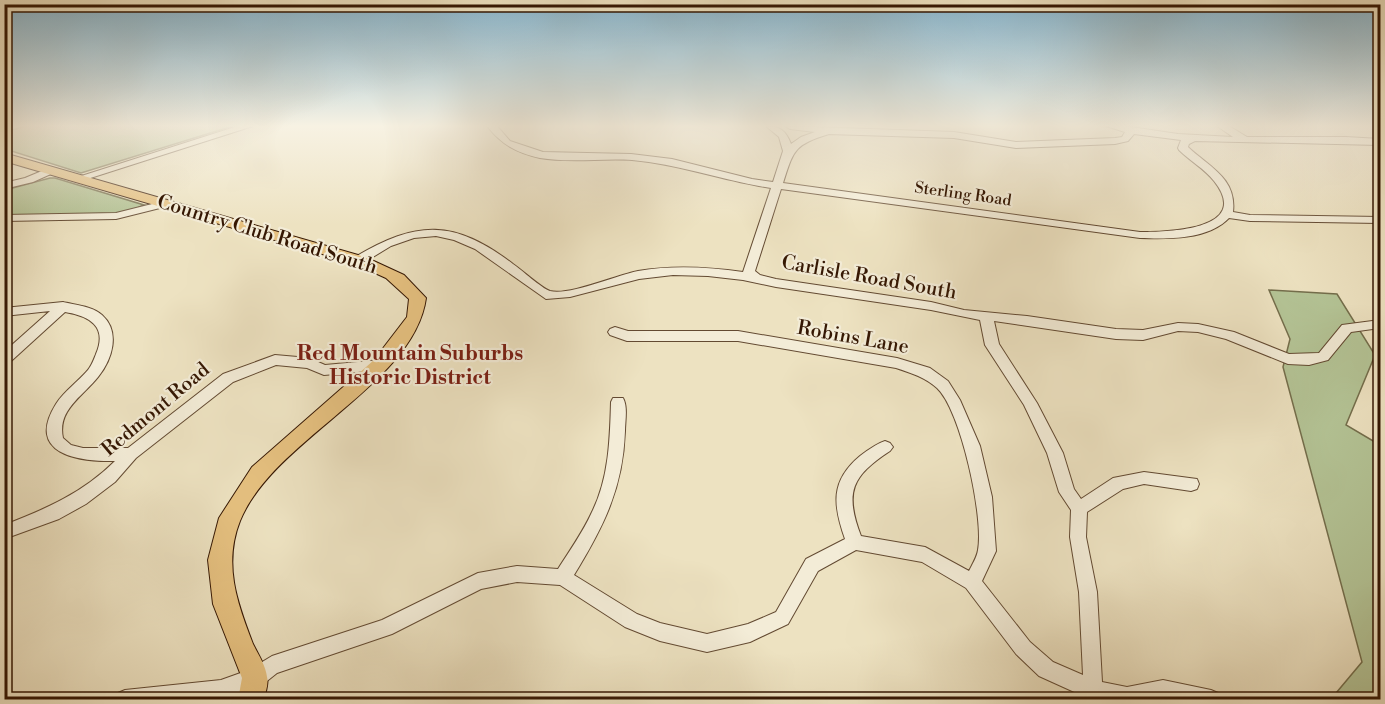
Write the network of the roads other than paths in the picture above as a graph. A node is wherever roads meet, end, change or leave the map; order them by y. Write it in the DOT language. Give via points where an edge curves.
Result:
graph roads {
  1 [pos="10,159"];
  2 [pos="142,159"];
  3 [pos="646,159"];
  4 [pos="785,159"];
  5 [pos="1197,160"];
  6 [pos="49,171"];
  7 [pos="77,179"];
  8 [pos="775,185"];
  9 [pos="4,186"];
  10 [pos="164,204"];
  11 [pos="1226,214"];
  12 [pos="4,218"];
  13 [pos="1380,220"];
  14 [pos="359,260"];
  15 [pos="755,277"];
  16 [pos="63,306"];
  17 [pos="4,312"];
  18 [pos="986,316"];
  19 [pos="1380,324"];
  20 [pos="615,332"];
  21 [pos="4,360"];
  22 [pos="380,365"];
  23 [pos="618,402"];
  24 [pos="885,447"];
  25 [pos="131,454"];
  26 [pos="1191,484"];
  27 [pos="1079,509"];
  28 [pos="4,532"];
  29 [pos="855,542"];
  30 [pos="563,578"];
  31 [pos="972,582"];
  32 [pos="253,689"];
  33 [pos="1093,690"];
  34 [pos="125,699"];
  35 [pos="1211,699"];
  1 -- 6 [label="main road, Country Club Road South"];
  2 -- 7 [label="street"];
  3 -- 8 [label="street, Sterling Road"];
  4 -- 8 [label="street"];
  5 -- 11 [label="street" via="1222,183 1228,195"];
  6 -- 7 [label="main road, Country Club Road South"];
  6 -- 9 [label="street"];
  7 -- 10 [label="main road, Country Club Road South"];
  8 -- 11 [label="street, Sterling Road" via="1140,235 1193,233 1213,226"];
  8 -- 15 [label="street" via="749,272"];
  10 -- 12 [label="street" via="116,216"];
  10 -- 14 [label="main road, Country Club Road South"];
  11 -- 13 [label="street" via="1250,218"];
  14 -- 15 [label="street, Carlisle Road South" via="394,237 431,233 463,238 489,250 546,295 575,294 638,275 679,271"];
  14 -- 22 [label="main road, Country Club Road South" via="393,273 418,298 415,318"];
  15 -- 18 [label="street, Carlisle Road South"];
  16 -- 17 [label="street"];
  16 -- 21 [label="street"];
  16 -- 25 [label="street" via="96,316 104,325 108,343 96,369 59,412 54,434 60,445 75,453"];
  18 -- 19 [label="street, Carlisle Road South" via="1116,334 1198,328 1288,359 1309,360 1323,357 1347,328"];
  18 -- 27 [label="street" via="992,345 1030,403 1055,453 1067,492"];
  20 -- 31 [label="street, Robins Lane" via="627,336 738,336 897,363 925,372 943,385 953,400 972,446 984,496 987,551"];
  22 -- 25 [label="street, Redmont Road" via="324,370 287,360 260,365 228,378"];
  22 -- 32 [label="main road, Country Club Road South" via="259,473 230,518 219,560 225,604"];
  23 -- 30 [label="street" via="610,486 600,514"];
  24 -- 29 [label="street" via="862,460 850,474 842,496 844,516"];
  25 -- 28 [label="street, Redmont Road" via="80,499 53,514"];
  26 -- 27 [label="street" via="1144,478 1119,483"];
  27 -- 33 [label="street" via="1078,537 1088,592"];
  29 -- 30 [label="street" via="812,565 782,618 750,633 707,643 631,621"];
  29 -- 31 [label="street" via="925,555"];
  30 -- 32 [label="street" via="517,574 478,581 386,628 272,665"];
  31 -- 33 [label="street" via="1023,648 1046,669"];
  32 -- 34 [label="street"];
  33 -- 35 [label="street" via="1126,697 1163,690"];
}
